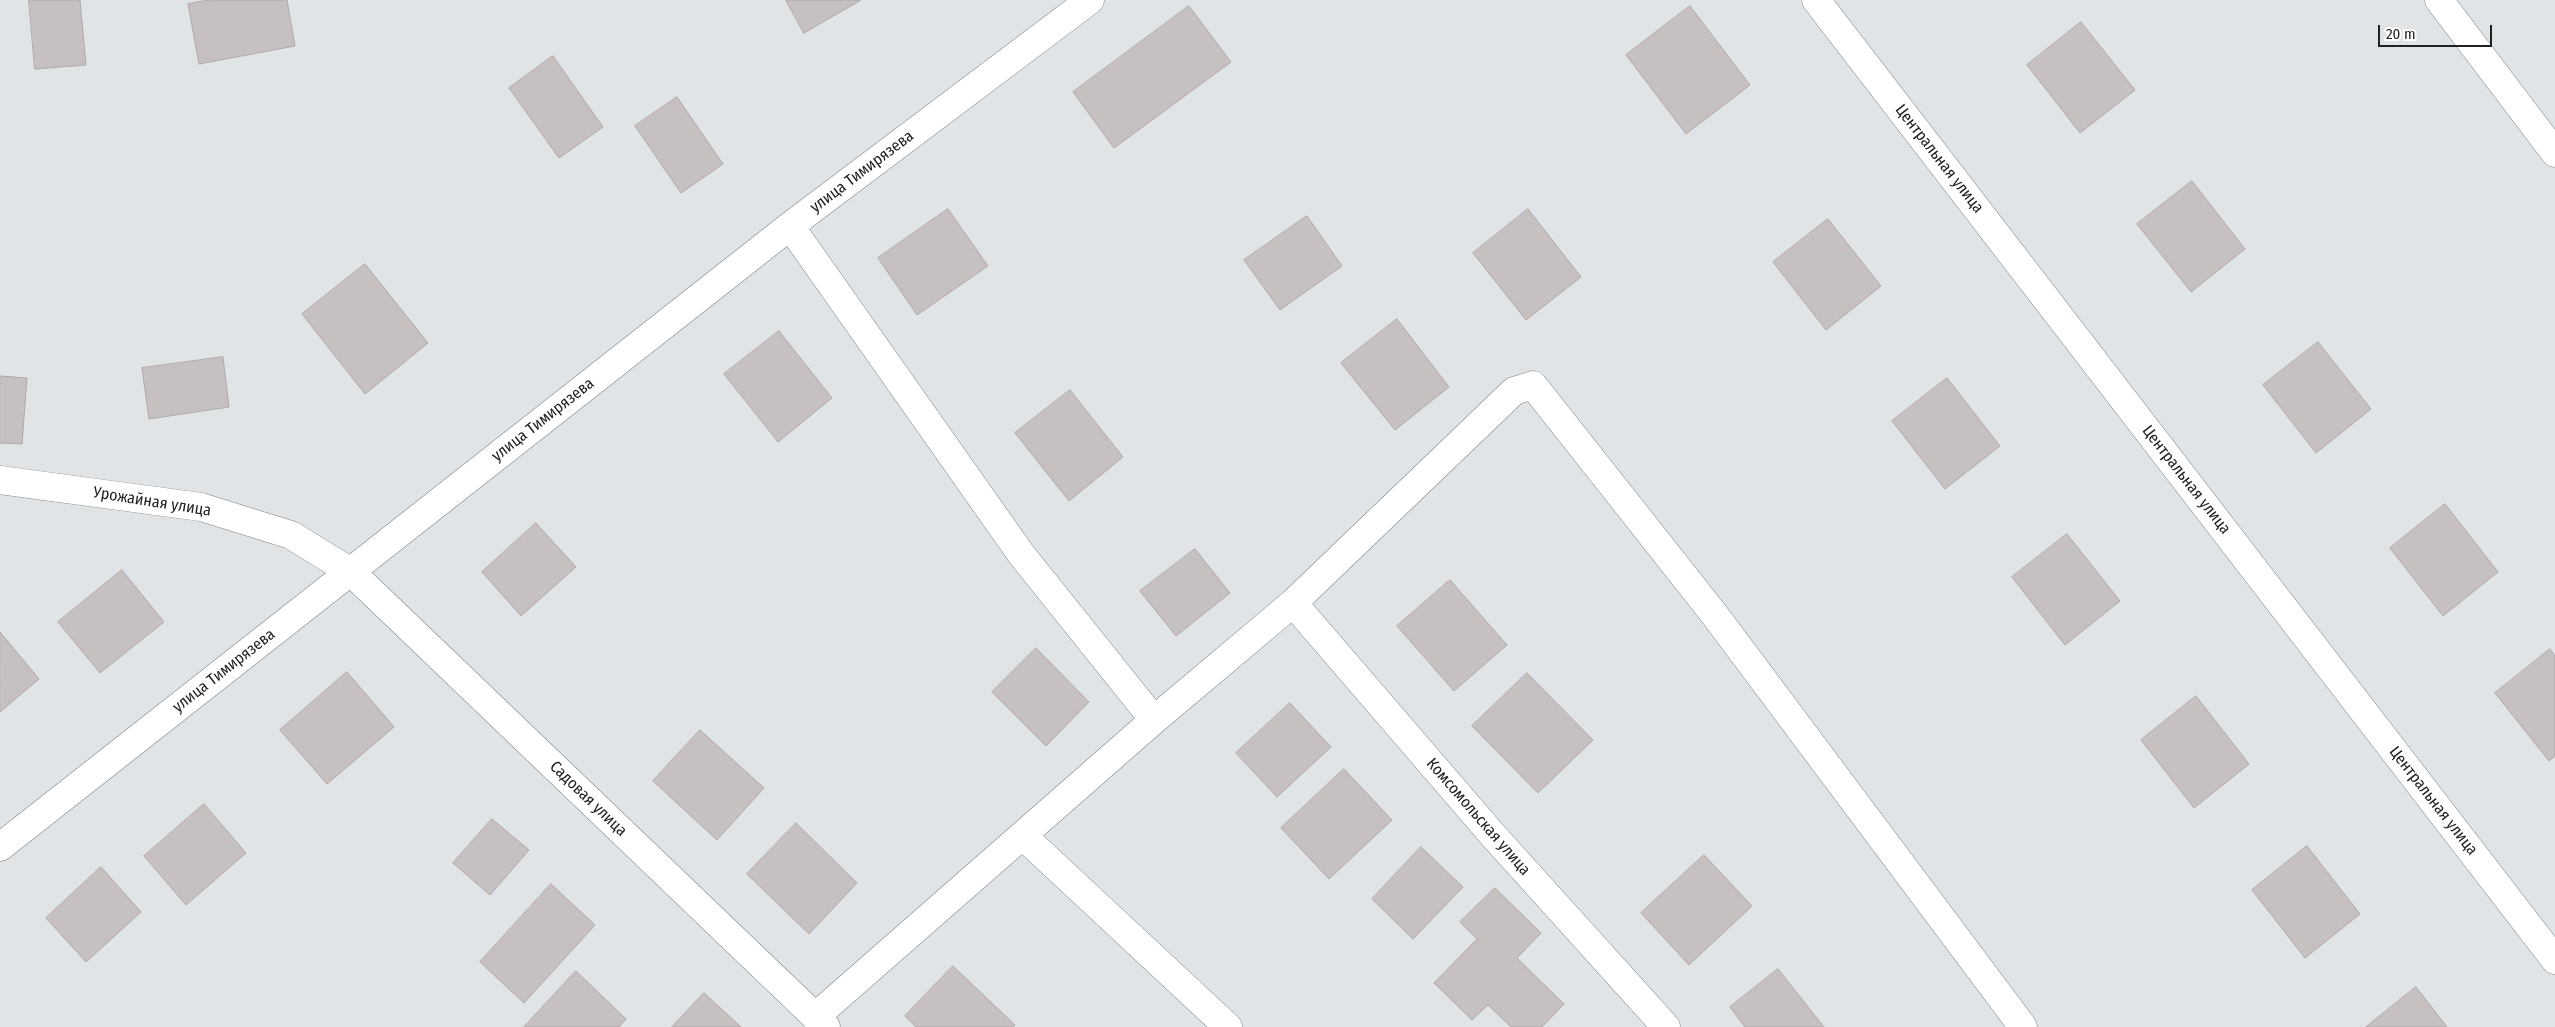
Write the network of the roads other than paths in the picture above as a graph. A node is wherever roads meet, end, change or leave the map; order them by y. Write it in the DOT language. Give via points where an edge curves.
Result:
graph roads {
  1 [pos="1090,0"];
  2 [pos="1816,0"];
  3 [pos="2439,0"];
  4 [pos="2555,153"];
  5 [pos="790,226"];
  6 [pos="0,480"];
  7 [pos="350,572"];
  8 [pos="1293,603"];
  9 [pos="1154,720"];
  10 [pos="1022,836"];
  11 [pos="0,847"];
  12 [pos="2555,960"];
  13 [pos="820,1022"];
  14 [pos="1228,1027"];
  15 [pos="1666,1027"];
  16 [pos="2023,1027"];
  1 -- 5 [label="street, улица Тимирязева"];
  2 -- 12 [label="street, Центральная улица"];
  3 -- 4 [label="street"];
  5 -- 7 [label="street, улица Тимирязева"];
  5 -- 9 [label="street" via="1022,554"];
  6 -- 7 [label="street, Урожайная улица" via="201,507 291,535"];
  7 -- 11 [label="street, улица Тимирязева"];
  7 -- 13 [label="street, Садовая улица"];
  8 -- 9 [label="street"];
  8 -- 15 [label="street, Комсомольская улица" via="1491,833"];
  8 -- 16 [label="street" via="1514,391 1533,385 1714,614"];
  9 -- 10 [label="street"];
  10 -- 13 [label="street"];
  10 -- 14 [label="street"];
}
